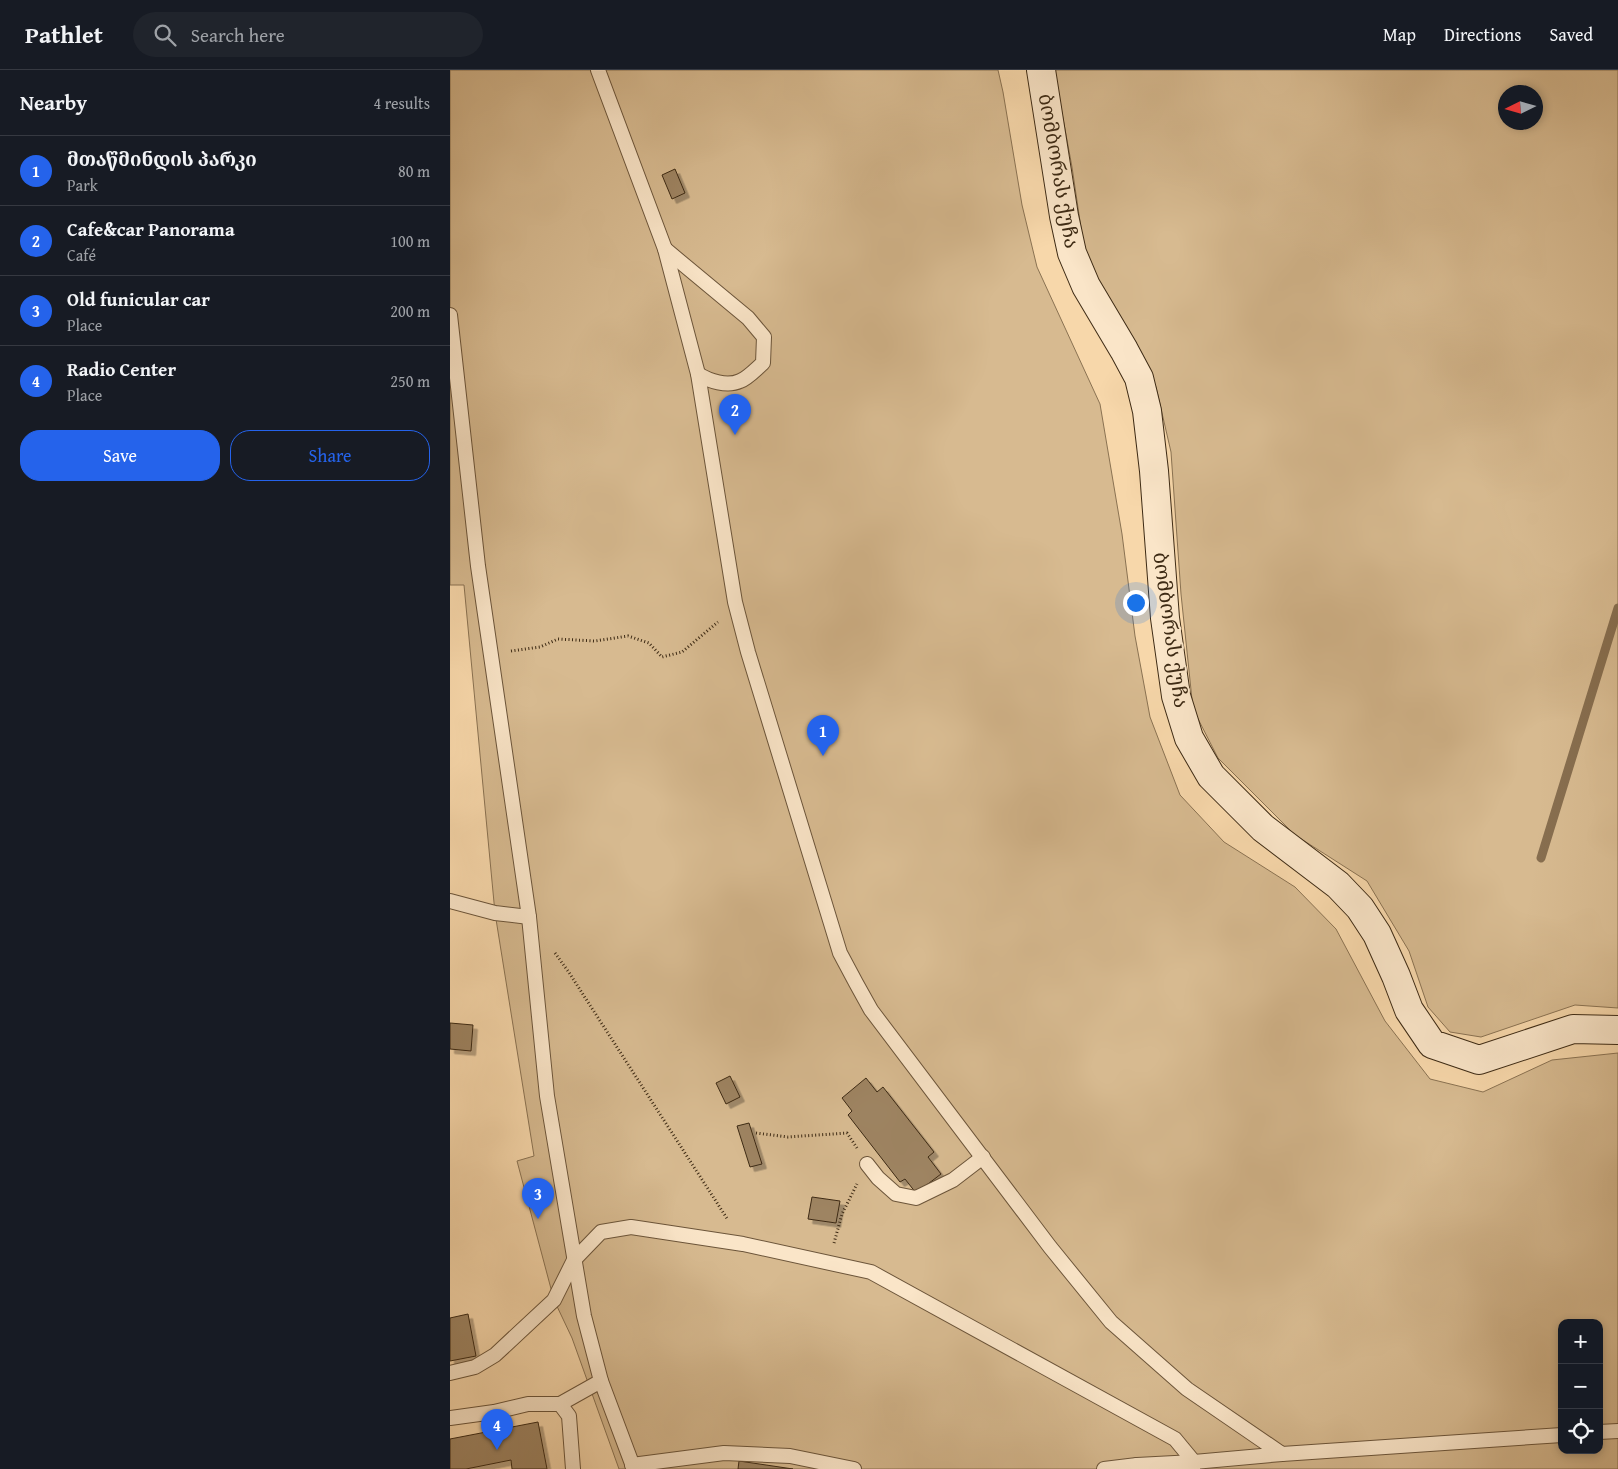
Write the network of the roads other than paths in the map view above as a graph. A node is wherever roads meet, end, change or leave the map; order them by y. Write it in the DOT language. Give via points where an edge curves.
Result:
graph roads {
  1 [pos="598,70"];
  2 [pos="1041,70"];
  3 [pos="665,248"];
  4 [pos="450,315"];
  5 [pos="698,374"];
  6 [pos="450,901"];
  7 [pos="529,917"];
  8 [pos="1618,1030"];
  9 [pos="983,1157"];
  10 [pos="867,1164"];
  11 [pos="574,1260"];
  12 [pos="450,1373"];
  13 [pos="602,1381"];
  14 [pos="560,1404"];
  15 [pos="450,1418"];
  16 [pos="1618,1431"];
  17 [pos="1603,1432"];
  18 [pos="1558,1435"];
  19 [pos="1282,1454"];
  20 [pos="1193,1466"];
  21 [pos="633,1467"];
  22 [pos="1135,1467"];
  23 [pos="573,1469"];
  24 [pos="854,1469"];
  25 [pos="1104,1469"];
  1 -- 3 [label="lane"];
  2 -- 8 [label="street, ბომბორას ქუჩა" via="1072,253 1086,286 1139,378 1154,471 1165,618 1176,696 1189,738 1211,776 1263,828 1338,884 1360,908 1377,934 1409,1010 1432,1044 1479,1060 1574,1029"];
  3 -- 5 [label="lane"];
  3 -- 5 [label="lane" via="748,318 764,337 763,363 740,382 720,383"];
  4 -- 7 [label="lane" via="478,566"];
  5 -- 9 [label="lane" via="735,602 840,953 871,1010"];
  6 -- 7 [label="lane" via="495,913"];
  7 -- 11 [label="lane" via="547,1096"];
  9 -- 10 [label="lane" via="953,1180 916,1198 896,1194"];
  9 -- 19 [label="lane" via="1111,1322 1187,1389"];
  11 -- 12 [label="lane" via="554,1300 495,1355 475,1367"];
  11 -- 13 [label="lane" via="584,1316"];
  11 -- 20 [label="lane" via="602,1232 631,1227 743,1244 871,1272 1175,1439"];
  13 -- 14 [label="lane"];
  13 -- 21 [label="lane"];
  14 -- 15 [label="lane" via="528,1404"];
  14 -- 23 [label="lane" via="569,1416"];
  16 -- 17 [label="lane"];
  18 -- 19 [label="lane"];
  19 -- 20 [label="lane"];
  20 -- 22 [label="lane"];
  21 -- 24 [label="lane" via="724,1452 790,1456"];
  22 -- 25 [label="lane"];
}
